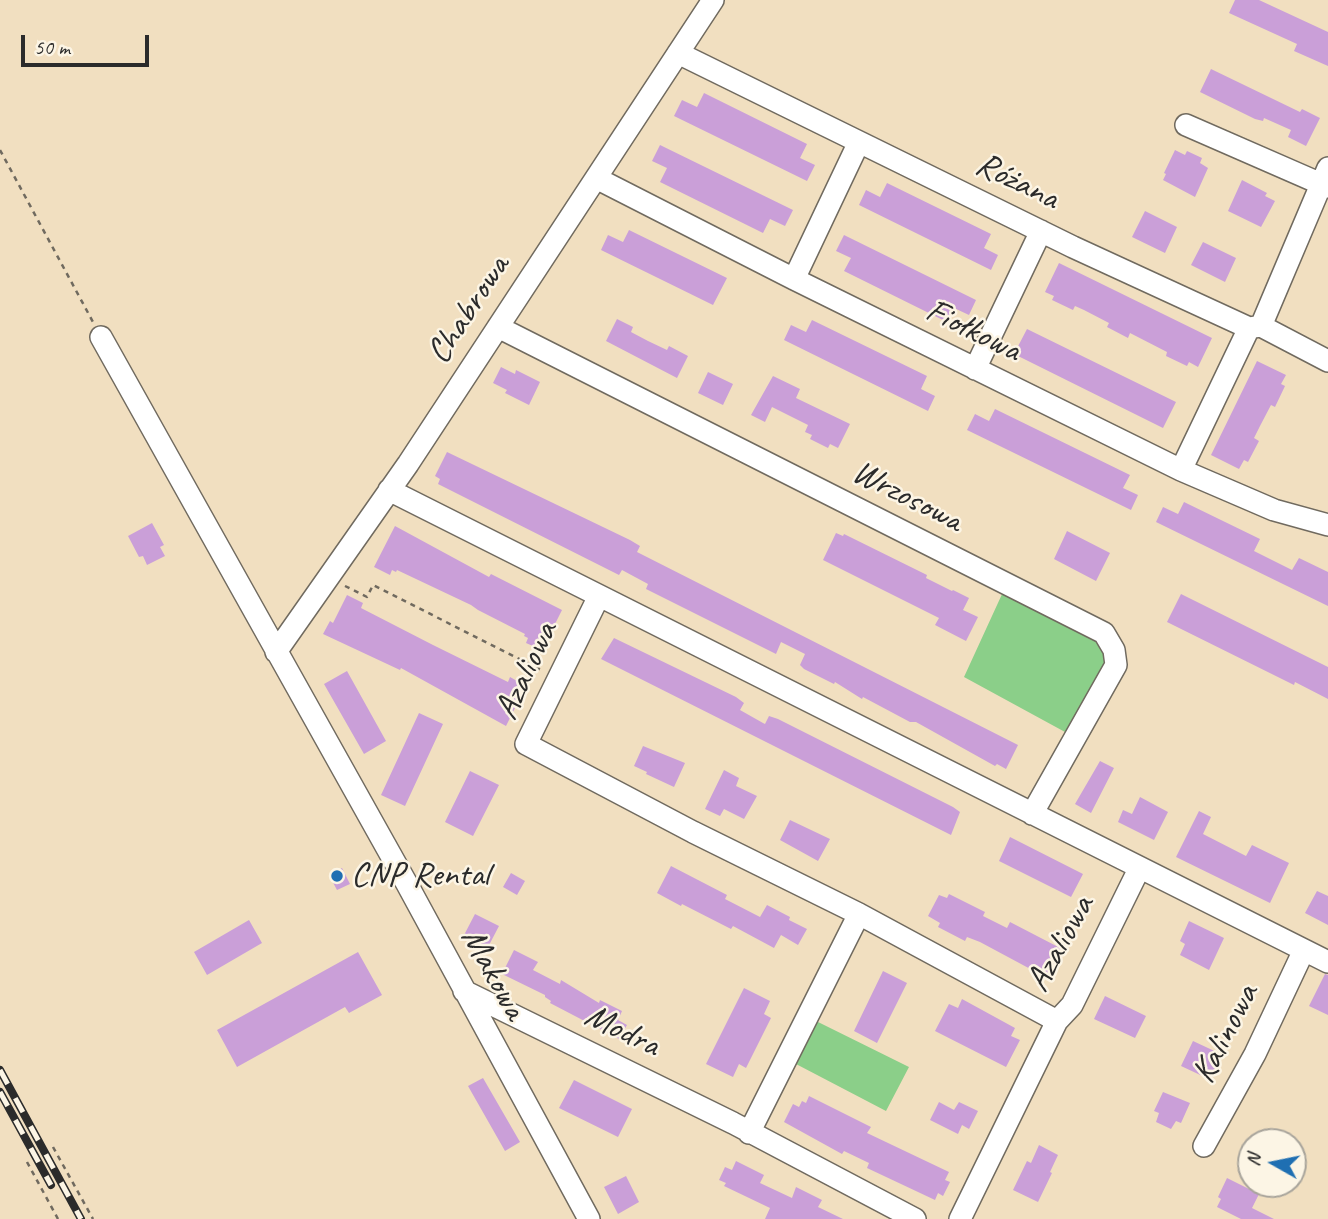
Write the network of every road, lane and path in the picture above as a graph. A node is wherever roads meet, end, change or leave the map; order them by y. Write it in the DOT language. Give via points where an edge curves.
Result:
graph roads {
  1 [pos="713,0"];
  2 [pos="678,53"];
  3 [pos="1186,125"];
  4 [pos="859,142"];
  5 [pos="0,150"];
  6 [pos="596,178"];
  7 [pos="1326,179"];
  8 [pos="1041,231"];
  9 [pos="794,279"];
  10 [pos="498,327"];
  11 [pos="1255,327"];
  12 [pos="101,337"];
  13 [pos="1328,361"];
  14 [pos="975,369"];
  15 [pos="1181,470"];
  16 [pos="389,490"];
  17 [pos="1328,525"];
  18 [pos="344,586"];
  19 [pos="599,596"];
  20 [pos="276,652"];
  21 [pos="558,679"];
  22 [pos="1032,814"];
  23 [pos="1139,869"];
  24 [pos="859,914"];
  25 [pos="1304,950"];
  26 [pos="1328,962"];
  27 [pos="464,990"];
  28 [pos="1057,1021"];
  29 [pos="749,1133"];
  30 [pos="1204,1146"];
  31 [pos="54,1147"];
  32 [pos="27,1162"];
  33 [pos="58,1219"];
  34 [pos="93,1219"];
  35 [pos="589,1219"];
  36 [pos="915,1219"];
  37 [pos="960,1219"];
  1 -- 2 [label="street, Chabrowa"];
  2 -- 4 [label="street, Różana"];
  2 -- 6 [label="street, Chabrowa"];
  3 -- 7 [label="street"];
  4 -- 8 [label="street, Różana"];
  4 -- 9 [label="street"];
  5 -- 12 [label="path"];
  6 -- 9 [label="street, Fiołkowa"];
  6 -- 10 [label="street, Chabrowa"];
  7 -- 11 [label="street"];
  8 -- 11 [label="street, Różana"];
  8 -- 14 [label="street"];
  9 -- 14 [label="street, Fiołkowa"];
  10 -- 16 [label="street, Chabrowa"];
  10 -- 22 [label="street, Wrzosowa" via="1104,633 1116,665"];
  11 -- 13 [label="street, Różana"];
  11 -- 15 [label="street"];
  12 -- 20 [label="street, Makowa"];
  14 -- 15 [label="street, Fiołkowa"];
  15 -- 17 [label="street, Fiołkowa" via="1274,510"];
  16 -- 19 [label="street, Azaliowa"];
  16 -- 20 [label="street, Chabrowa"];
  18 -- 21 [label="path" via="367,597 373,585"];
  19 -- 21 [label="street, Azaliowa"];
  19 -- 22 [label="street, Azaliowa"];
  20 -- 27 [label="street, Makowa"];
  21 -- 24 [label="street, Azaliowa" via="526,744"];
  22 -- 23 [label="street, Azaliowa"];
  23 -- 25 [label="street"];
  23 -- 28 [label="street, Azaliowa" via="1072,1005"];
  24 -- 28 [label="street, Azaliowa"];
  24 -- 29 [label="street"];
  25 -- 26 [label="street"];
  25 -- 30 [label="street, Kalinowa" via="1255,1054"];
  27 -- 29 [label="street, Modra"];
  27 -- 35 [label="street, Makowa"];
  28 -- 37 [label="street"];
  29 -- 36 [label="street, Modra"];
  31 -- 34 [label="path"];
  32 -- 33 [label="path"];
}
